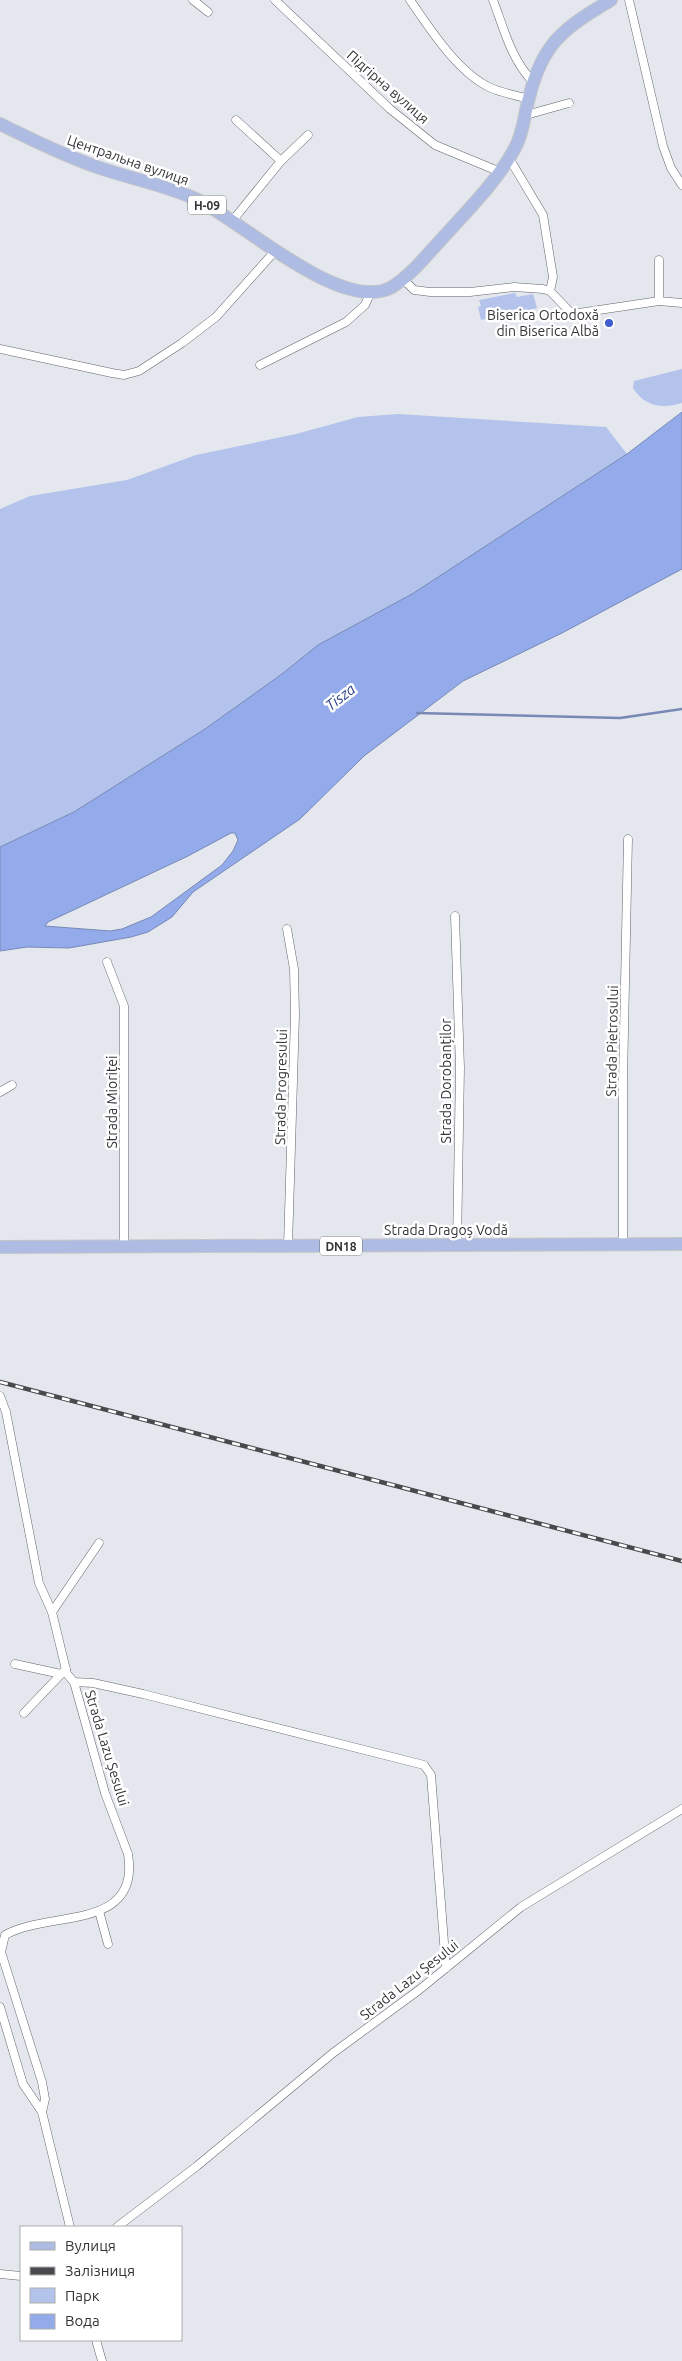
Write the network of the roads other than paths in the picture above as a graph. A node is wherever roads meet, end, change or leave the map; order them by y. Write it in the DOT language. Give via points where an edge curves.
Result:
graph roads {
  1 [pos="193,0"];
  2 [pos="275,0"];
  3 [pos="410,0"];
  4 [pos="493,0"];
  5 [pos="611,0"];
  6 [pos="628,0"];
  7 [pos="208,12"];
  8 [pos="533,82"];
  9 [pos="528,99"];
  10 [pos="569,103"];
  11 [pos="526,115"];
  12 [pos="236,120"];
  13 [pos="0,124"];
  14 [pos="308,135"];
  15 [pos="509,158"];
  16 [pos="282,161"];
  17 [pos="498,172"];
  18 [pos="682,185"];
  19 [pos="233,220"];
  20 [pos="275,251"];
  21 [pos="659,260"];
  22 [pos="402,278"];
  23 [pos="550,291"];
  24 [pos="371,292"];
  25 [pos="659,301"];
  26 [pos="682,303"];
  27 [pos="0,349"];
  28 [pos="260,365"];
  29 [pos="628,838"];
  30 [pos="455,916"];
  31 [pos="287,929"];
  32 [pos="107,962"];
  33 [pos="12,1085"];
  34 [pos="0,1092"];
  35 [pos="623,1244"];
  36 [pos="682,1244"];
  37 [pos="457,1245"];
  38 [pos="124,1246"];
  39 [pos="288,1246"];
  40 [pos="0,1247"];
  41 [pos="0,1396"];
  42 [pos="99,1543"];
  43 [pos="52,1612"];
  44 [pos="15,1664"];
  45 [pos="63,1671"];
  46 [pos="74,1682"];
  47 [pos="24,1713"];
  48 [pos="682,1808"];
  49 [pos="99,1911"];
  50 [pos="108,1944"];
  51 [pos="446,1968"];
  52 [pos="0,2007"];
  53 [pos="42,2112"];
  54 [pos="70,2226"];
  55 [pos="118,2226"];
  56 [pos="0,2274"];
  57 [pos="20,2276"];
  58 [pos="96,2341"];
  59 [pos="102,2361"];
  1 -- 7 [label="street"];
  2 -- 17 [label="street, Підгірна вулиця" via="390,109 436,145"];
  3 -- 9 [label="street" via="432,32 474,79 492,89"];
  4 -- 8 [label="street" via="514,56"];
  5 -- 8 [label="main road, Н-09" via="579,19 557,39 543,56"];
  6 -- 18 [label="street" via="663,146"];
  8 -- 9 [label="main road, Н-09"];
  9 -- 11 [label="main road, Н-09"];
  10 -- 11 [label="street"];
  11 -- 15 [label="main road, Н-09" via="522,132"];
  12 -- 16 [label="street"];
  13 -- 19 [label="main road, Центральна вулиця / Н-09" via="66,155 196,200"];
  14 -- 16 [label="street"];
  15 -- 17 [label="main road, Н-09"];
  15 -- 23 [label="street" via="543,215 553,277"];
  16 -- 19 [label="street"];
  17 -- 22 [label="main road, Н-09" via="416,267"];
  19 -- 20 [label="main road, Центральна вулиця / Н-09"];
  20 -- 24 [label="main road, Центральна вулиця / Н-09" via="343,287"];
  20 -- 27 [label="street" via="216,317 139,371 118,374"];
  21 -- 25 [label="street"];
  22 -- 23 [label="street" via="414,290 430,292 514,287"];
  22 -- 24 [label="main road, Центральна вулиця / Н-09" via="392,286"];
  23 -- 25 [label="street" via="572,314"];
  24 -- 28 [label="street" via="365,305 346,322"];
  25 -- 26 [label="street"];
  29 -- 35 [label="street, Strada Pietrosului"];
  30 -- 37 [label="street, Strada Dorobanților" via="460,1068"];
  31 -- 39 [label="street, Strada Progresului" via="294,969 295,1015"];
  32 -- 38 [label="street, Strada Mioriței" via="124,1006"];
  33 -- 34 [label="street"];
  35 -- 36 [label="main road, Strada Dragoș Vodă / DN18"];
  35 -- 37 [label="main road, Strada Dragoș Vodă / DN18"];
  37 -- 39 [label="main road, Strada Dragoș Vodă / DN18"];
  38 -- 39 [label="main road, Strada Dragoș Vodă / DN18"];
  38 -- 40 [label="main road, Strada Dragoș Vodă / DN18"];
  41 -- 43 [label="street, Strada Lazu Șesului" via="6,1412 33,1560"];
  42 -- 43 [label="street"];
  43 -- 45 [label="street, Strada Lazu Șesului"];
  44 -- 45 [label="street"];
  45 -- 46 [label="street, Strada Lazu Șesului"];
  45 -- 47 [label="street"];
  46 -- 49 [label="street, Strada Lazu Șesului" via="105,1793 130,1864 126,1888 118,1899"];
  46 -- 51 [label="street" via="143,1694 424,1765 431,1775"];
  48 -- 51 [label="street, Strada Lazu Șesului" via="521,1907"];
  49 -- 50 [label="street"];
  49 -- 53 [label="street, Strada Lazu Șesului" via="22,1928 6,1935 2,1943 1,1952 42,2082 45,2099"];
  51 -- 55 [label="street, Strada Lazu Șesului" via="333,2053 197,2166"];
  52 -- 53 [label="street, Strada Lazu Șesului" via="23,2084"];
  53 -- 54 [label="street, Strada Lazu Șesului"];
  56 -- 57 [label="street"];
  58 -- 59 [label="street"];
}
